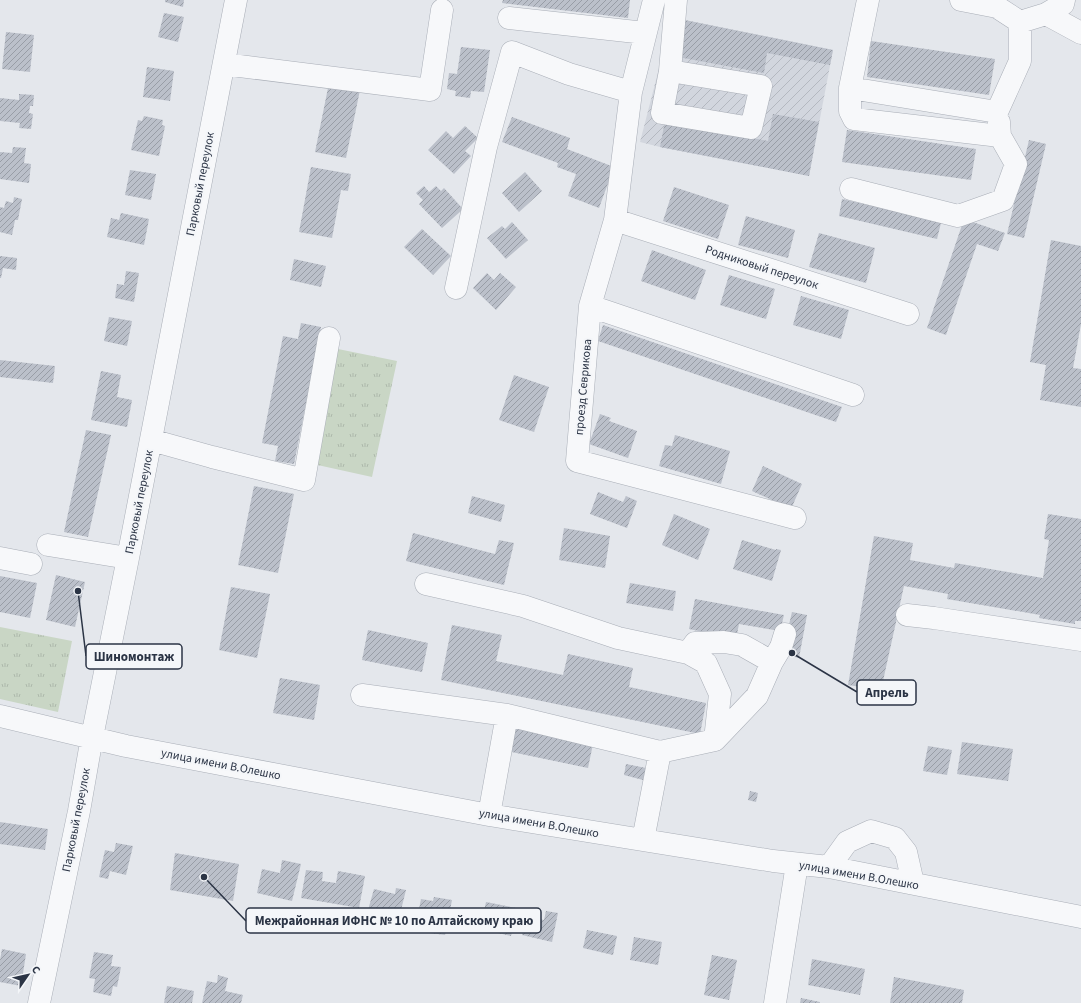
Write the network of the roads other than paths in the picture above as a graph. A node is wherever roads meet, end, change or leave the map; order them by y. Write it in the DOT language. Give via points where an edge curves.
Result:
graph roads {
  1 [pos="236,0"];
  2 [pos="654,0"];
  3 [pos="676,0"];
  4 [pos="868,0"];
  5 [pos="961,0"];
  6 [pos="1064,0"];
  7 [pos="998,3"];
  8 [pos="442,10"];
  9 [pos="1046,14"];
  10 [pos="510,18"];
  11 [pos="1020,22"];
  12 [pos="645,33"];
  13 [pos="1081,33"];
  14 [pos="224,64"];
  15 [pos="670,71"];
  16 [pos="850,88"];
  17 [pos="631,92"];
  18 [pos="997,112"];
  19 [pos="1000,136"];
  20 [pos="851,189"];
  21 [pos="615,220"];
  22 [pos="456,288"];
  23 [pos="590,306"];
  24 [pos="908,314"];
  25 [pos="329,338"];
  26 [pos="853,395"];
  27 [pos="151,440"];
  28 [pos="795,518"];
  29 [pos="48,545"];
  30 [pos="0,558"];
  31 [pos="128,558"];
  32 [pos="30,564"];
  33 [pos="426,584"];
  34 [pos="907,615"];
  35 [pos="785,634"];
  36 [pos="1081,640"];
  37 [pos="688,652"];
  38 [pos="772,662"];
  39 [pos="362,695"];
  40 [pos="507,715"];
  41 [pos="0,716"];
  42 [pos="92,737"];
  43 [pos="715,740"];
  44 [pos="660,752"];
  45 [pos="489,815"];
  46 [pos="643,840"];
  47 [pos="797,864"];
  48 [pos="829,867"];
  49 [pos="913,883"];
  50 [pos="1081,917"];
  51 [pos="39,1003"];
  52 [pos="775,1003"];
  1 -- 14 [label="street, Парковый переулок"];
  2 -- 12 [label="street, проезд Севрикова"];
  3 -- 15 [label="street"];
  4 -- 16 [label="street"];
  5 -- 7 [label="street"];
  6 -- 9 [label="street"];
  7 -- 11 [label="street"];
  8 -- 14 [label="street" via="430,90"];
  9 -- 11 [label="street"];
  9 -- 13 [label="street"];
  10 -- 12 [label="street"];
  11 -- 18 [label="street" via="1020,61"];
  12 -- 17 [label="street, проезд Севрикова"];
  14 -- 27 [label="street, Парковый переулок"];
  16 -- 18 [label="street"];
  16 -- 19 [label="street" via="850,111 854,119"];
  17 -- 21 [label="street, проезд Севрикова"];
  17 -- 22 [label="street" via="569,74 512,52 486,147"];
  18 -- 19 [label="street"];
  19 -- 20 [label="street" via="1016,164 1003,200 958,216"];
  21 -- 23 [label="street, проезд Севрикова"];
  21 -- 24 [label="street, Родниковый переулок"];
  23 -- 26 [label="street"];
  23 -- 28 [label="street, проезд Севрикова" via="577,461"];
  25 -- 27 [label="street" via="304,480"];
  27 -- 31 [label="street, Парковый переулок"];
  29 -- 31 [label="street"];
  30 -- 32 [label="street"];
  31 -- 42 [label="street, Парковый переулок"];
  33 -- 37 [label="street" via="523,606 618,638"];
  34 -- 36 [label="street"];
  35 -- 38 [label="street"];
  37 -- 38 [label="street" via="695,643 724,642 742,646"];
  37 -- 43 [label="street" via="706,663 720,694"];
  38 -- 43 [label="street" via="757,696"];
  39 -- 40 [label="street"];
  40 -- 44 [label="street"];
  40 -- 45 [label="street"];
  41 -- 42 [label="street, улица имени В.Олешко"];
  42 -- 45 [label="street, улица имени В.Олешко" via="126,746"];
  42 -- 51 [label="street, Парковый переулок"];
  43 -- 44 [label="street"];
  44 -- 46 [label="street"];
  45 -- 46 [label="street, улица имени В.Олешко"];
  46 -- 47 [label="street, улица имени В.Олешко"];
  47 -- 48 [label="street, улица имени В.Олешко"];
  47 -- 52 [label="street"];
  48 -- 49 [label="street, улица имени В.Олешко"];
  48 -- 49 [label="street" via="847,842 870,831 895,838 906,852"];
  49 -- 50 [label="street, улица имени В.Олешко"];
}
